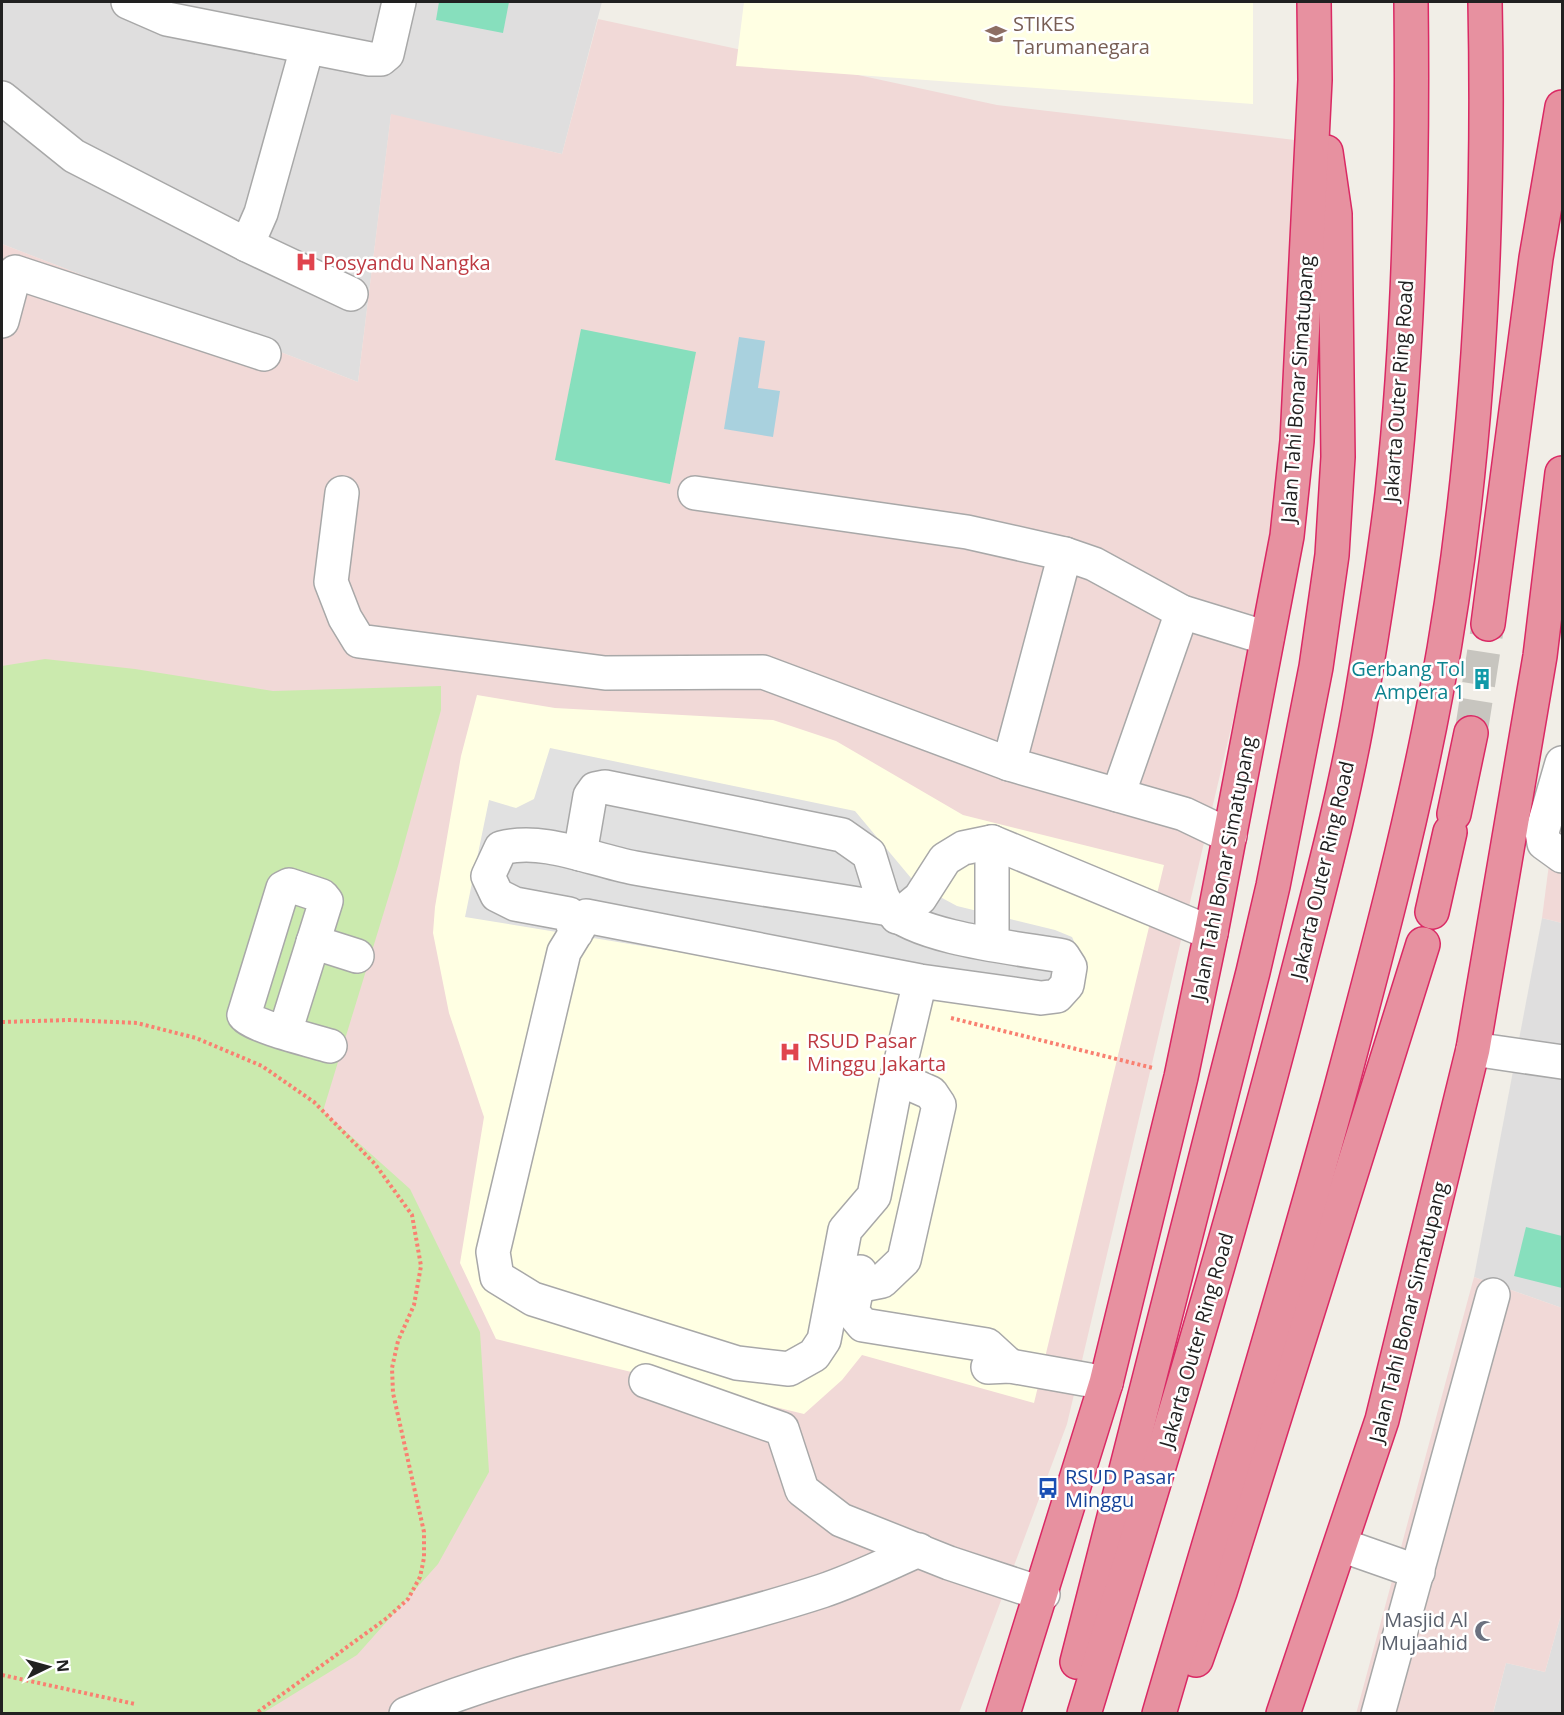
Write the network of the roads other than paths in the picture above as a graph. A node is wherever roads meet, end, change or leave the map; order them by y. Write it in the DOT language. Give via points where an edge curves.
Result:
graph roads {
  1 [pos="128,2"];
  2 [pos="399,2"];
  3 [pos="1314,2"];
  4 [pos="1411,2"];
  5 [pos="1485,2"];
  6 [pos="307,48"];
  7 [pos="1315,80"];
  8 [pos="2,98"];
  9 [pos="1563,107"];
  10 [pos="247,245"];
  11 [pos="8,268"];
  12 [pos="351,294"];
  13 [pos="2,321"];
  14 [pos="264,354"];
  15 [pos="1563,473"];
  16 [pos="695,493"];
  17 [pos="342,494"];
  18 [pos="1065,554"];
  19 [pos="1555,593"];
  20 [pos="1182,612"];
  21 [pos="1488,624"];
  22 [pos="1267,638"];
  23 [pos="1471,734"];
  24 [pos="1563,763"];
  25 [pos="1009,764"];
  26 [pos="1118,795"];
  27 [pos="1230,836"];
  28 [pos="992,842"];
  29 [pos="580,854"];
  30 [pos="1563,856"];
  31 [pos="1432,912"];
  32 [pos="893,913"];
  33 [pos="576,933"];
  34 [pos="1211,933"];
  35 [pos="313,942"];
  36 [pos="992,943"];
  37 [pos="1423,944"];
  38 [pos="357,956"];
  39 [pos="920,981"];
  40 [pos="285,1032"];
  41 [pos="330,1046"];
  42 [pos="1473,1049"];
  43 [pos="1563,1062"];
  44 [pos="897,1078"];
  45 [pos="874,1196"];
  46 [pos="857,1286"];
  47 [pos="1493,1295"];
  48 [pos="824,1340"];
  49 [pos="1010,1366"];
  50 [pos="646,1381"];
  51 [pos="1106,1383"];
  52 [pos="1341,1545"];
  53 [pos="919,1550"];
  54 [pos="1419,1572"];
  55 [pos="1043,1594"];
  56 [pos="1290,1704"];
  57 [pos="405,1713"];
  58 [pos="1004,1713"];
  59 [pos="1064,1713"];
  60 [pos="1084,1713"];
  61 [pos="1159,1713"];
  62 [pos="1171,1713"];
  63 [pos="1378,1713"];
  1 -- 6 [label="street" via="167,19"];
  2 -- 6 [label="street" via="387,54 381,59"];
  3 -- 7 [label="highway, Jalan Tahi Bonar Simatupang"];
  4 -- 60 [label="highway, Jakarta Outer Ring Road" via="1412,105 1404,332 1391,499 1362,699 1272,1074"];
  5 -- 61 [label="highway" via="1487,99 1475,401 1466,493 1436,693 1378,951 1304,1223"];
  6 -- 10 [label="street" via="261,213"];
  7 -- 22 [label="highway, Jalan Tahi Bonar Simatupang" via="1297,441 1287,536"];
  7 -- 59 [label="highway" via="1335,214 1338,457 1332,555 1316,667 1253,972"];
  8 -- 10 [label="street" via="74,156"];
  9 -- 21 [label="highway" via="1536,258"];
  10 -- 12 [label="street"];
  11 -- 13 [label="street"];
  11 -- 14 [label="street"];
  15 -- 19 [label="highway, Jalan Tahi Bonar Simatupang"];
  16 -- 18 [label="street" via="967,532"];
  17 -- 25 [label="street" via="332,582 345,618 359,641 605,673 763,672"];
  18 -- 20 [label="street" via="1094,564"];
  18 -- 25 [label="street"];
  19 -- 42 [label="highway, Jalan Tahi Bonar Simatupang" via="1540,656"];
  20 -- 22 [label="street"];
  20 -- 26 [label="street"];
  22 -- 27 [label="highway, Jalan Tahi Bonar Simatupang"];
  23 -- 31 [label="highway"];
  24 -- 30 [label="street" via="1542,832 1544,843"];
  25 -- 26 [label="street"];
  26 -- 27 [label="street" via="1184,814"];
  27 -- 34 [label="highway, Jalan Tahi Bonar Simatupang"];
  28 -- 32 [label="street" via="963,848 945,859 920,898"];
  28 -- 34 [label="street"];
  28 -- 36 [label="street"];
  29 -- 32 [label="street" via="632,868"];
  29 -- 32 [label="street" via="590,796 595,789 605,787 842,835 869,854 882,896"];
  29 -- 33 [label="street" via="521,843 501,849 488,876 497,895 515,904 569,914"];
  32 -- 36 [label="street" via="949,937"];
  33 -- 39 [label="street" via="586,916"];
  33 -- 48 [label="street" via="564,952 493,1252 497,1277 533,1299 737,1363 789,1369 814,1355"];
  34 -- 51 [label="highway, Jalan Tahi Bonar Simatupang" via="1181,1077"];
  35 -- 38 [label="street"];
  35 -- 40 [label="street"];
  35 -- 40 [label="street" via="326,899 286,885 244,1015 248,1020"];
  36 -- 39 [label="street" via="1063,956 1070,967 1067,985 1058,996 1041,998"];
  37 -- 62 [label="highway" via="1220,1592 1187,1684"];
  39 -- 44 [label="street"];
  40 -- 41 [label="street"];
  42 -- 43 [label="street"];
  42 -- 52 [label="highway, Jalan Tahi Bonar Simatupang" via="1382,1419"];
  44 -- 45 [label="street"];
  44 -- 46 [label="street" via="931,1093 939,1105 904,1260 882,1281"];
  45 -- 46 [label="street"];
  45 -- 48 [label="street" via="844,1230"];
  46 -- 49 [label="street" via="852,1312 863,1325 987,1345"];
  47 -- 54 [label="street"];
  48 -- 49 [label="street" via="982,1368"];
  49 -- 51 [label="street"];
  50 -- 53 [label="street" via="782,1429 802,1490 841,1520"];
  51 -- 55 [label="highway, Jalan Tahi Bonar Simatupang"];
  52 -- 54 [label="street"];
  52 -- 56 [label="highway, Jalan Tahi Bonar Simatupang"];
  53 -- 55 [label="street"];
  53 -- 57 [label="street" via="823,1590 465,1689"];
  54 -- 63 [label="street"];
  55 -- 58 [label="highway, Jalan Tahi Bonar Simatupang"];
}
